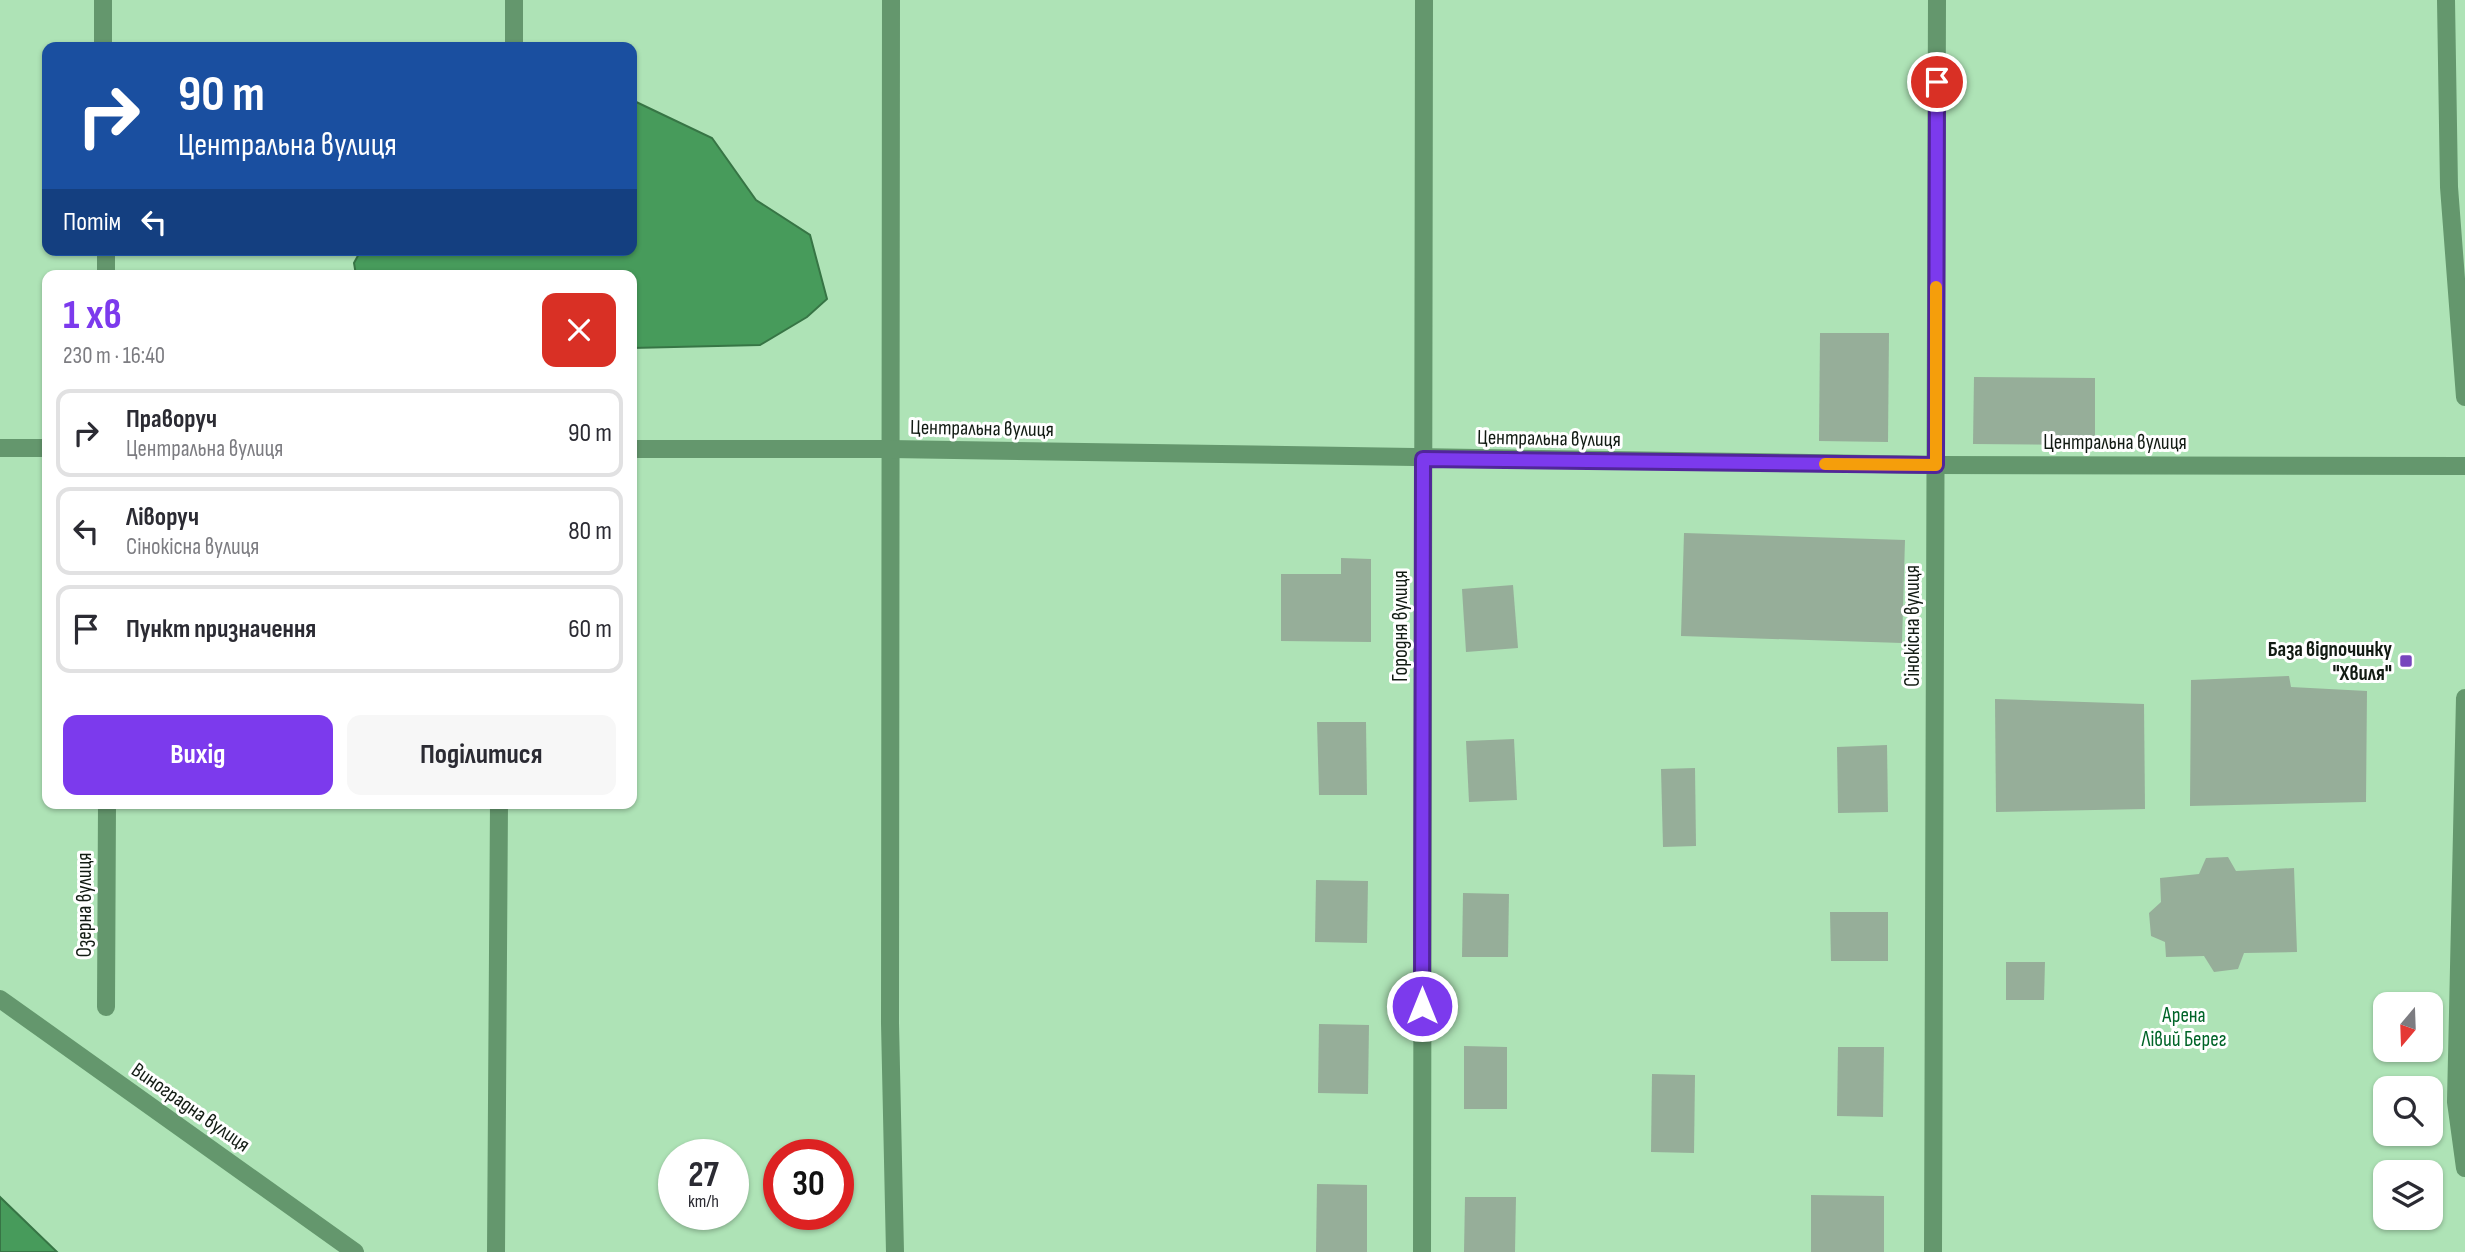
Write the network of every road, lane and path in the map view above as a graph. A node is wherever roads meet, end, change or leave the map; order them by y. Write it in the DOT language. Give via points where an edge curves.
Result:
graph roads {
  1 [pos="103,0"];
  2 [pos="514,0"];
  3 [pos="891,0"];
  4 [pos="1424,0"];
  5 [pos="1937,0"];
  6 [pos="2446,0"];
  7 [pos="103,42"];
  8 [pos="514,42"];
  9 [pos="2456,133"];
  10 [pos="2465,397"];
  11 [pos="0,448"];
  12 [pos="42,448"];
  13 [pos="637,449"];
  14 [pos="890,449"];
  15 [pos="1423,459"];
  16 [pos="1936,465"];
  17 [pos="2465,466"];
  18 [pos="2465,698"];
  19 [pos="107,809"];
  20 [pos="499,809"];
  21 [pos="0,999"];
  22 [pos="106,1007"];
  23 [pos="2465,1168"];
  24 [pos="355,1252"];
  25 [pos="496,1252"];
  26 [pos="895,1252"];
  27 [pos="1422,1252"];
  28 [pos="1933,1252"];
  1 -- 7 [label="street"];
  2 -- 8 [label="street"];
  3 -- 14 [label="street"];
  4 -- 15 [label="street, Городня вулиця"];
  5 -- 16 [label="street, Сінокісна вулиця"];
  6 -- 9 [label="street"];
  9 -- 10 [label="street"];
  11 -- 12 [label="street"];
  13 -- 14 [label="street, Центральна вулиця"];
  14 -- 15 [label="street, Центральна вулиця"];
  14 -- 26 [label="street" via="890,1023"];
  15 -- 16 [label="street, Центральна вулиця"];
  15 -- 27 [label="street, Городня вулиця"];
  16 -- 17 [label="street, Центральна вулиця"];
  16 -- 28 [label="street, Сінокісна вулиця"];
  18 -- 23 [label="street" via="2456,1102"];
  19 -- 22 [label="street, Озерна вулиця"];
  20 -- 25 [label="street"];
  21 -- 24 [label="street, Виноградна вулиця"];
}
